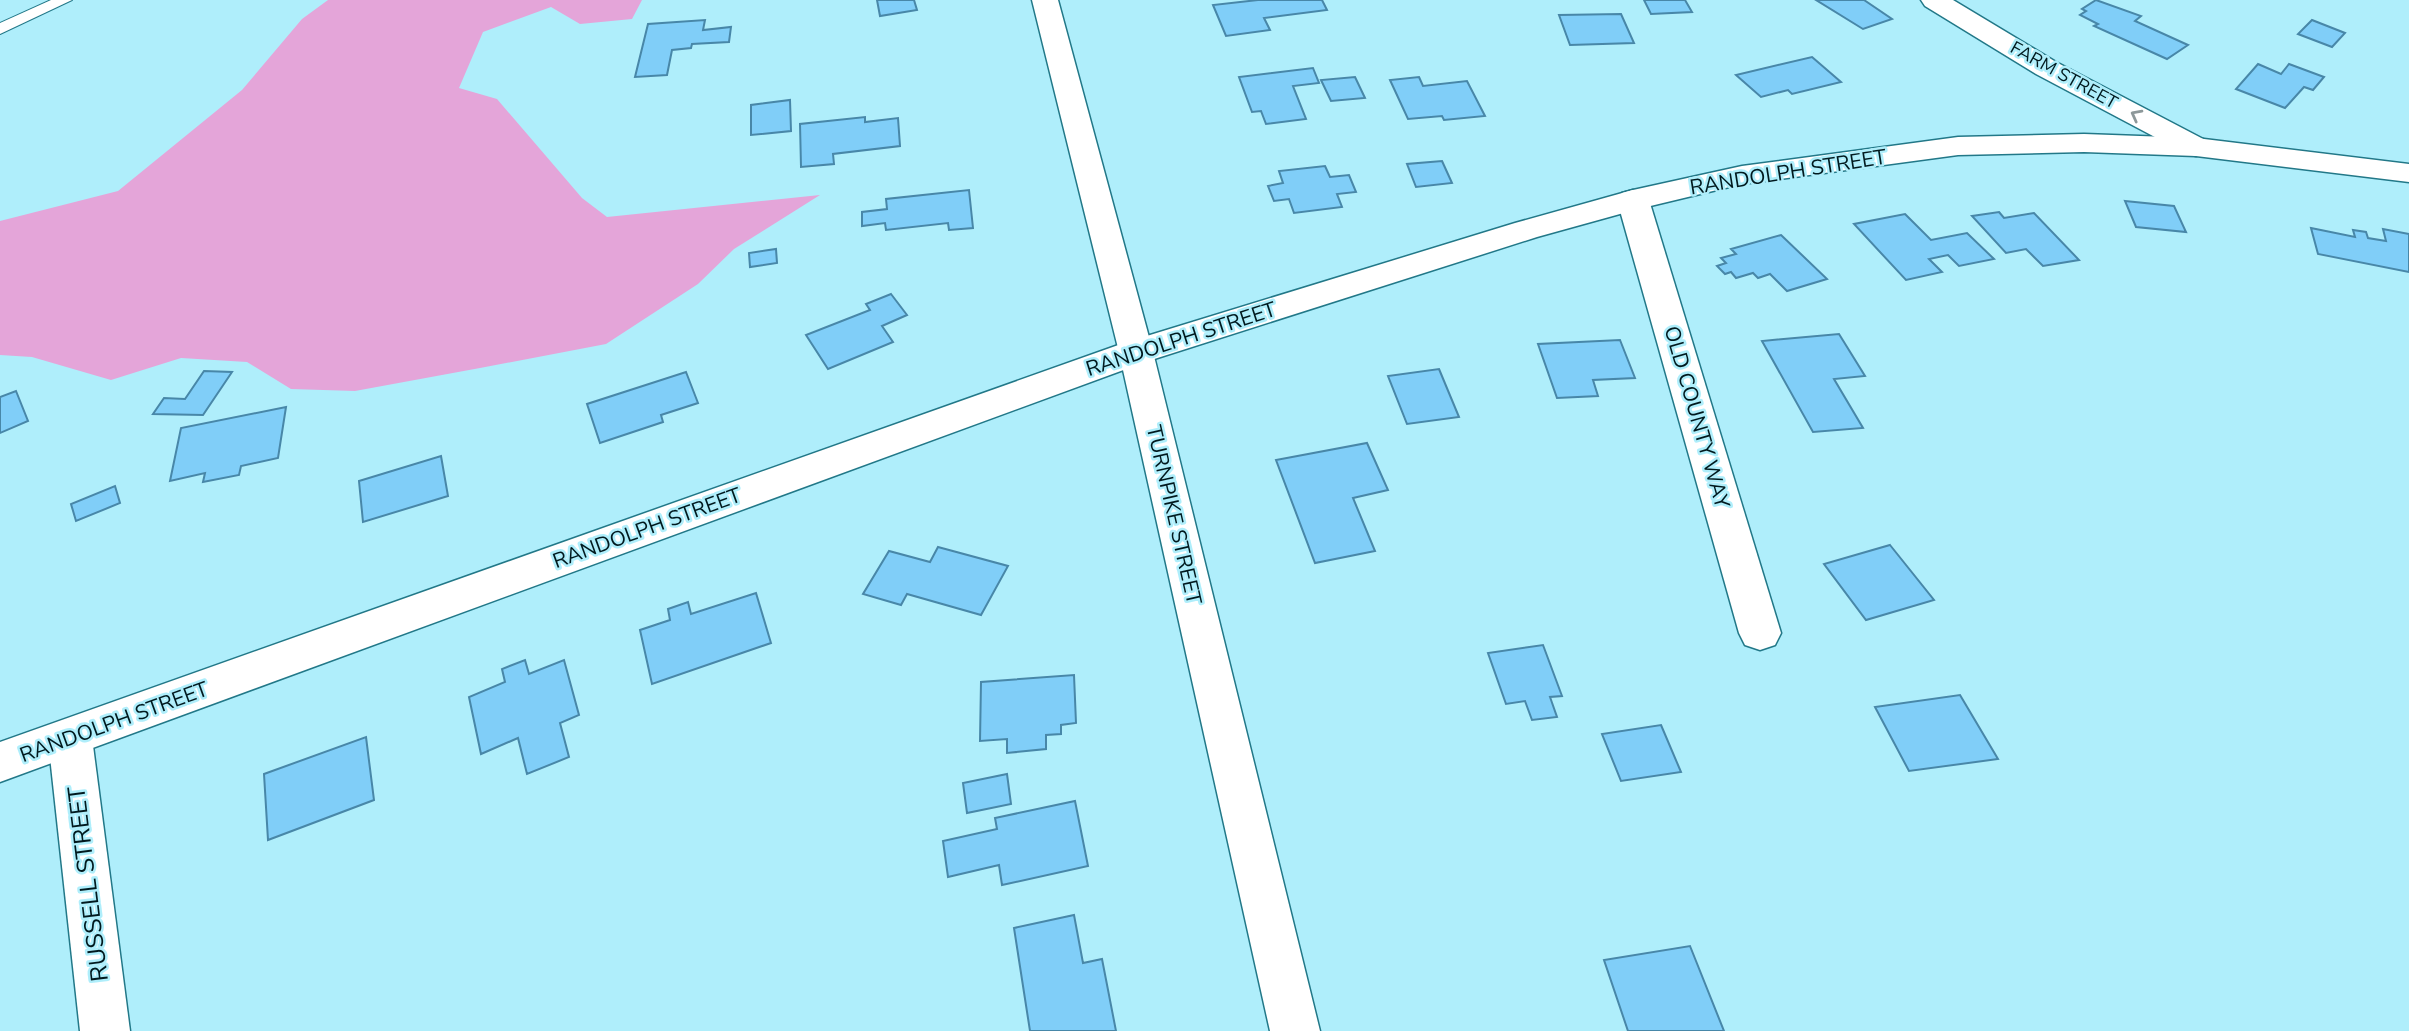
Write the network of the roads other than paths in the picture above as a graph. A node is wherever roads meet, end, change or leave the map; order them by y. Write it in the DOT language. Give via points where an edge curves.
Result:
graph roads {
  1 [pos="64,0"];
  2 [pos="1045,0"];
  3 [pos="1934,0"];
  4 [pos="0,29"];
  5 [pos="2196,147"];
  6 [pos="2409,173"];
  7 [pos="1633,200"];
  8 [pos="1136,352"];
  9 [pos="1760,633"];
  10 [pos="71,738"];
  11 [pos="0,762"];
  12 [pos="105,1031"];
  13 [pos="1295,1031"];
  1 -- 4 [label="lane"];
  2 -- 8 [label="main road, TURNPIKE STREET"];
  5 -- 3 [label="main road, FARM STREET, one-way" via="2046,68"];
  5 -- 6 [label="main road, RANDOLPH STREET"];
  5 -- 7 [label="main road, RANDOLPH STREET" via="2084,143 1958,146 1742,175"];
  7 -- 8 [label="main road, RANDOLPH STREET"];
  7 -- 9 [label="main road, OLD COUNTY WAY"];
  8 -- 10 [label="main road, RANDOLPH STREET"];
  8 -- 13 [label="main road, TURNPIKE STREET"];
  10 -- 11 [label="main road, RANDOLPH STREET"];
  10 -- 12 [label="main road, RUSSELL STREET"];
}
